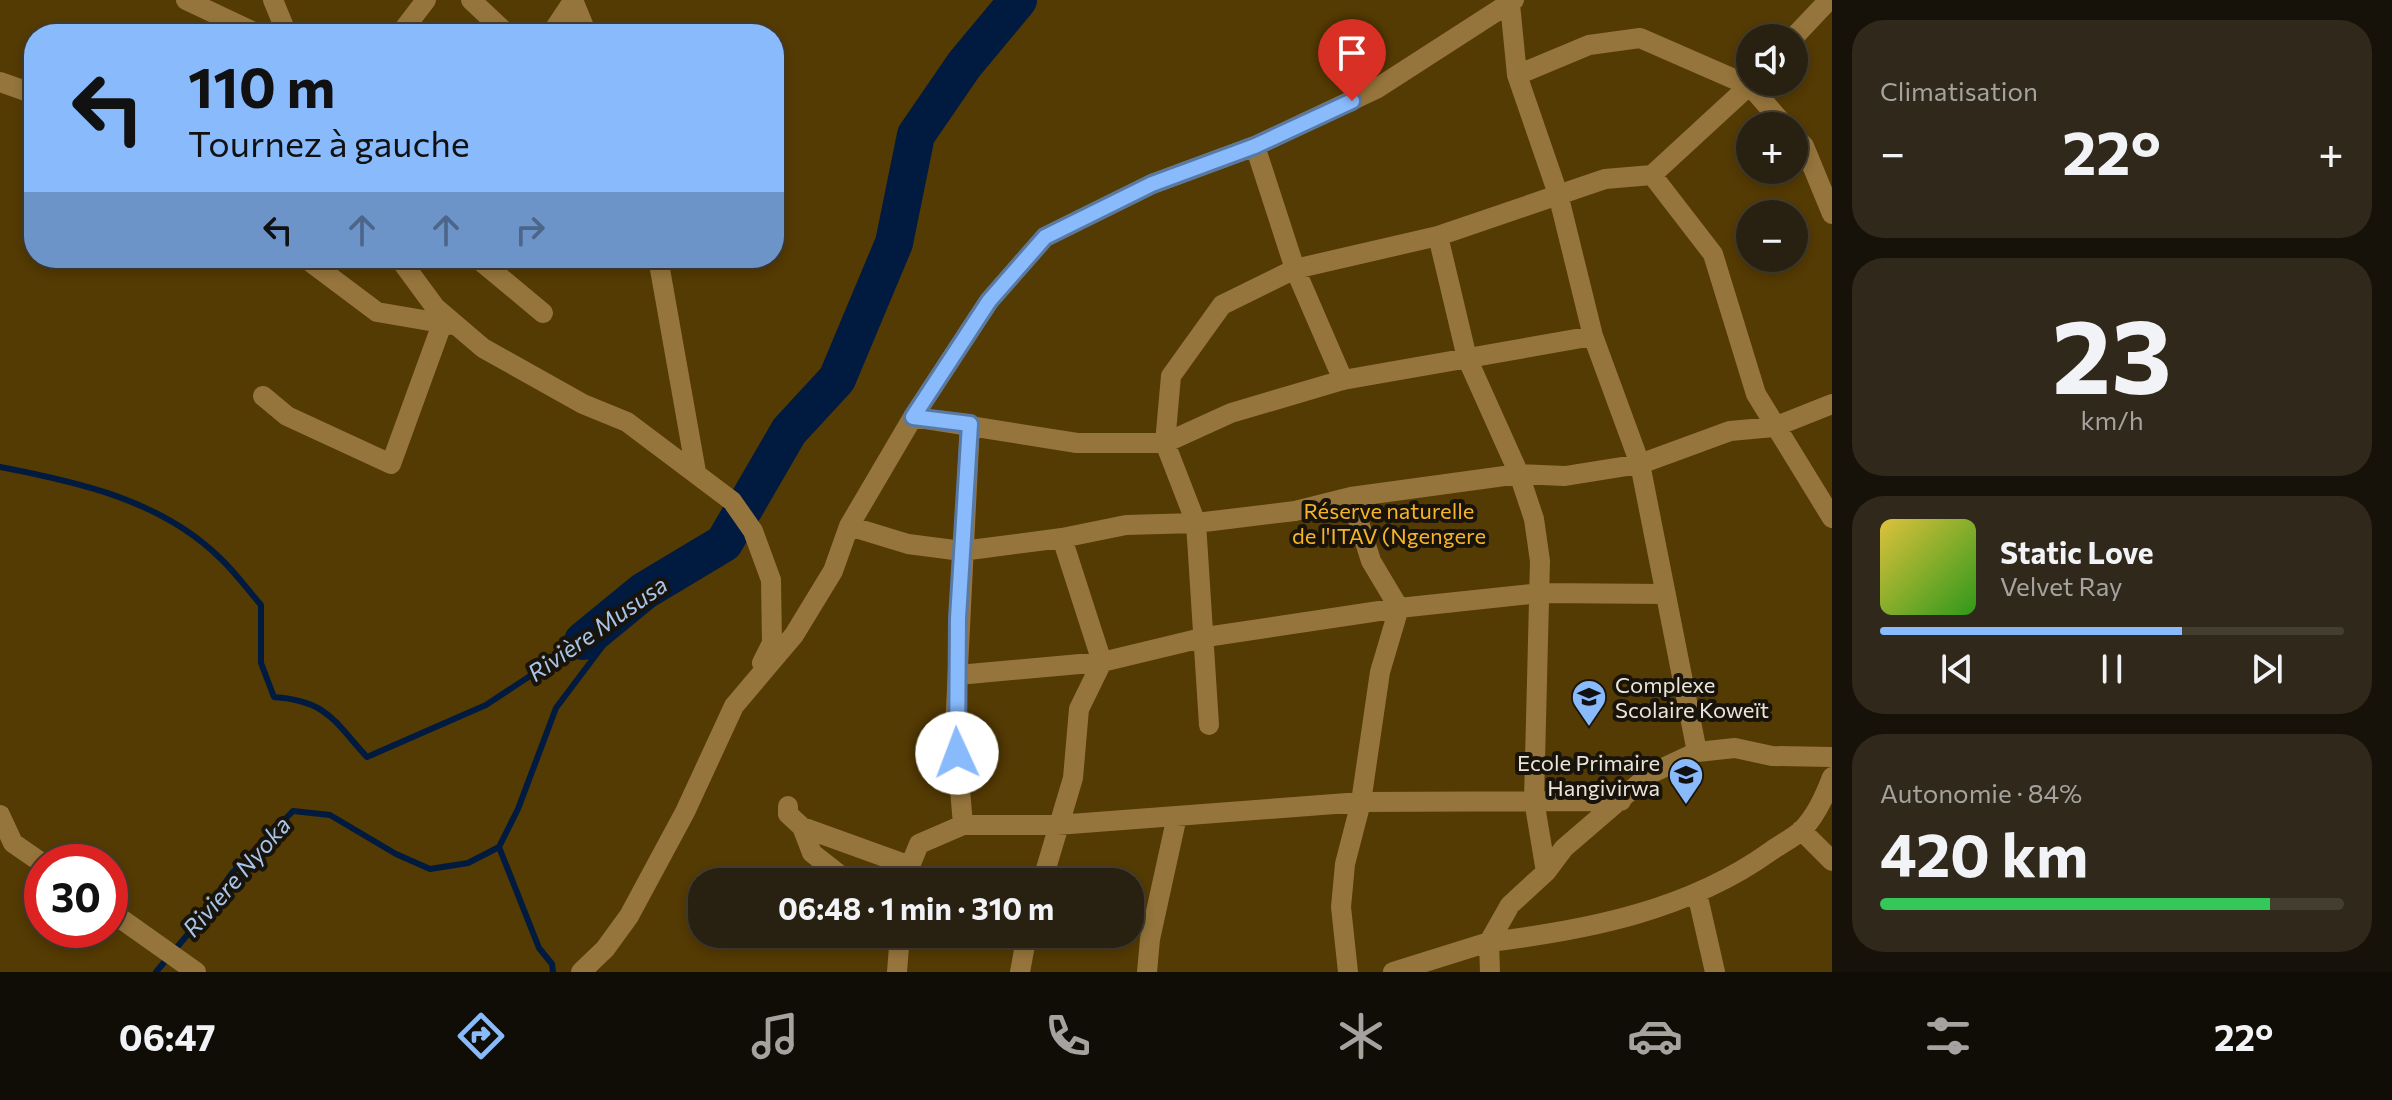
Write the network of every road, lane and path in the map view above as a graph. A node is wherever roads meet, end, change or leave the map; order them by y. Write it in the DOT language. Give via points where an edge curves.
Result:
graph roads {
  1 [pos="186,0"];
  2 [pos="273,0"];
  3 [pos="426,0"];
  4 [pos="471,0"];
  5 [pos="573,0"];
  6 [pos="1829,0"];
  7 [pos="1512,2"];
  8 [pos="237,24"];
  9 [pos="283,24"];
  10 [pos="408,24"];
  11 [pos="496,24"];
  12 [pos="557,24"];
  13 [pos="583,24"];
  14 [pos="1806,24"];
  15 [pos="1517,75"];
  16 [pos="1736,77"];
  17 [pos="0,82"];
  18 [pos="24,90"];
  19 [pos="1739,96"];
  20 [pos="1761,96"];
  21 [pos="1774,112"];
  22 [pos="1255,146"];
  23 [pos="1808,156"];
  24 [pos="1652,175"];
  25 [pos="1558,194"];
  26 [pos="1832,214"];
  27 [pos="1438,236"];
  28 [pos="318,268"];
  29 [pos="406,268"];
  30 [pos="489,268"];
  31 [pos="660,268"];
  32 [pos="1295,269"];
  33 [pos="543,313"];
  34 [pos="449,325"];
  35 [pos="1593,336"];
  36 [pos="1467,358"];
  37 [pos="1343,380"];
  38 [pos="263,396"];
  39 [pos="1832,404"];
  40 [pos="913,417"];
  41 [pos="970,424"];
  42 [pos="1774,427"];
  43 [pos="1165,443"];
  44 [pos="1640,464"];
  45 [pos="696,472"];
  46 [pos="1519,474"];
  47 [pos="1351,497"];
  48 [pos="1832,518"];
  49 [pos="1196,523"];
  50 [pos="849,526"];
  51 [pos="1062,538"];
  52 [pos="962,551"];
  53 [pos="1540,593"];
  54 [pos="1666,594"];
  55 [pos="1399,608"];
  56 [pos="1206,637"];
  57 [pos="1102,662"];
  58 [pos="958,675"];
  59 [pos="749,686"];
  60 [pos="1209,725"];
  61 [pos="1697,752"];
  62 [pos="1832,757"];
  63 [pos="1832,777"];
  64 [pos="1534,800"];
  65 [pos="1621,801"];
  66 [pos="1361,802"];
  67 [pos="788,806"];
  68 [pos="0,815"];
  69 [pos="1177,816"];
  70 [pos="963,825"];
  71 [pos="1057,825"];
  72 [pos="802,827"];
  73 [pos="1801,830"];
  74 [pos="6,846"];
  75 [pos="1832,861"];
  76 [pos="831,868"];
  77 [pos="894,868"];
  78 [pos="910,868"];
  79 [pos="1046,868"];
  80 [pos="1546,872"];
  81 [pos="1697,893"];
  82 [pos="128,924"];
  83 [pos="1489,942"];
  84 [pos="899,948"];
  85 [pos="1024,948"];
  86 [pos="195,971"];
  87 [pos="581,972"];
  88 [pos="897,972"];
  89 [pos="1020,972"];
  90 [pos="1147,972"];
  91 [pos="1348,972"];
  92 [pos="1393,972"];
  93 [pos="1490,972"];
  94 [pos="1715,972"];
  1 -- 8 [label="street"];
  2 -- 9 [label="street"];
  3 -- 10 [label="street"];
  4 -- 11 [label="street"];
  5 -- 12 [label="street"];
  5 -- 13 [label="street"];
  6 -- 14 [label="street"];
  7 -- 15 [label="street"];
  7 -- 22 [label="street" via="1376,89"];
  15 -- 16 [label="street" via="1589,45 1640,38"];
  15 -- 25 [label="street"];
  17 -- 18 [label="street"];
  19 -- 24 [label="street"];
  20 -- 21 [label="street"];
  22 -- 32 [label="street"];
  22 -- 40 [label="street" via="1152,184 1045,237 989,301"];
  23 -- 26 [label="street"];
  24 -- 25 [label="street" via="1605,179"];
  24 -- 42 [label="street" via="1713,254 1756,394"];
  25 -- 27 [label="street"];
  25 -- 35 [label="street"];
  27 -- 32 [label="street"];
  27 -- 36 [label="street"];
  28 -- 34 [label="street" via="377,312"];
  29 -- 34 [label="street"];
  30 -- 33 [label="street"];
  31 -- 45 [label="street"];
  32 -- 37 [label="street"];
  32 -- 43 [label="street" via="1222,305 1171,376"];
  34 -- 38 [label="street" via="391,464 287,416"];
  34 -- 45 [label="street" via="583,404 627,422"];
  35 -- 36 [label="street"];
  35 -- 44 [label="street"];
  36 -- 37 [label="street"];
  36 -- 46 [label="street"];
  37 -- 43 [label="street" via="1231,413"];
  39 -- 42 [label="street"];
  40 -- 41 [label="street"];
  40 -- 50 [label="street"];
  41 -- 43 [label="street" via="1077,443"];
  41 -- 52 [label="street"];
  42 -- 44 [label="street" via="1730,431"];
  42 -- 48 [label="street"];
  43 -- 49 [label="street"];
  44 -- 46 [label="street" via="1565,476"];
  44 -- 54 [label="street"];
  45 -- 59 [label="street" via="746,519 767,564 772,643"];
  46 -- 47 [label="street"];
  46 -- 53 [label="street" via="1534,519"];
  47 -- 49 [label="street" via="1295,511"];
  47 -- 55 [label="street" via="1371,561"];
  49 -- 51 [label="street" via="1126,525"];
  49 -- 56 [label="street"];
  50 -- 52 [label="street" via="908,544"];
  50 -- 59 [label="street" via="833,571 794,635"];
  51 -- 52 [label="street"];
  51 -- 57 [label="street"];
  52 -- 58 [label="street"];
  53 -- 54 [label="street"];
  53 -- 55 [label="street"];
  53 -- 64 [label="street"];
  54 -- 61 [label="street"];
  55 -- 56 [label="street"];
  55 -- 66 [label="street" via="1380,672"];
  56 -- 57 [label="street"];
  56 -- 60 [label="street"];
  57 -- 58 [label="street"];
  57 -- 71 [label="street" via="1079,709 1073,778"];
  58 -- 70 [label="street" via="955,729"];
  59 -- 87 [label="street" via="734,706 629,916"];
  61 -- 62 [label="street" via="1735,748 1772,756"];
  61 -- 65 [label="street" via="1650,774"];
  63 -- 73 [label="street"];
  64 -- 65 [label="street"];
  64 -- 66 [label="street"];
  64 -- 80 [label="street"];
  65 -- 80 [label="street" via="1564,848"];
  66 -- 69 [label="street"];
  66 -- 91 [label="street" via="1345,864 1341,907"];
  67 -- 72 [label="street" via="788,814"];
  68 -- 74 [label="street"];
  69 -- 71 [label="street"];
  69 -- 90 [label="street"];
  70 -- 71 [label="street"];
  70 -- 78 [label="street" via="919,844"];
  71 -- 79 [label="street"];
  72 -- 76 [label="street" via="812,853"];
  72 -- 77 [label="street"];
  73 -- 75 [label="street"];
  73 -- 81 [label="street" via="1747,870"];
  80 -- 83 [label="street" via="1510,905"];
  81 -- 83 [label="street" via="1597,927"];
  81 -- 94 [label="street"];
  82 -- 86 [label="street"];
  83 -- 92 [label="street"];
  83 -- 93 [label="street"];
  84 -- 88 [label="street"];
  85 -- 89 [label="street"];
}
